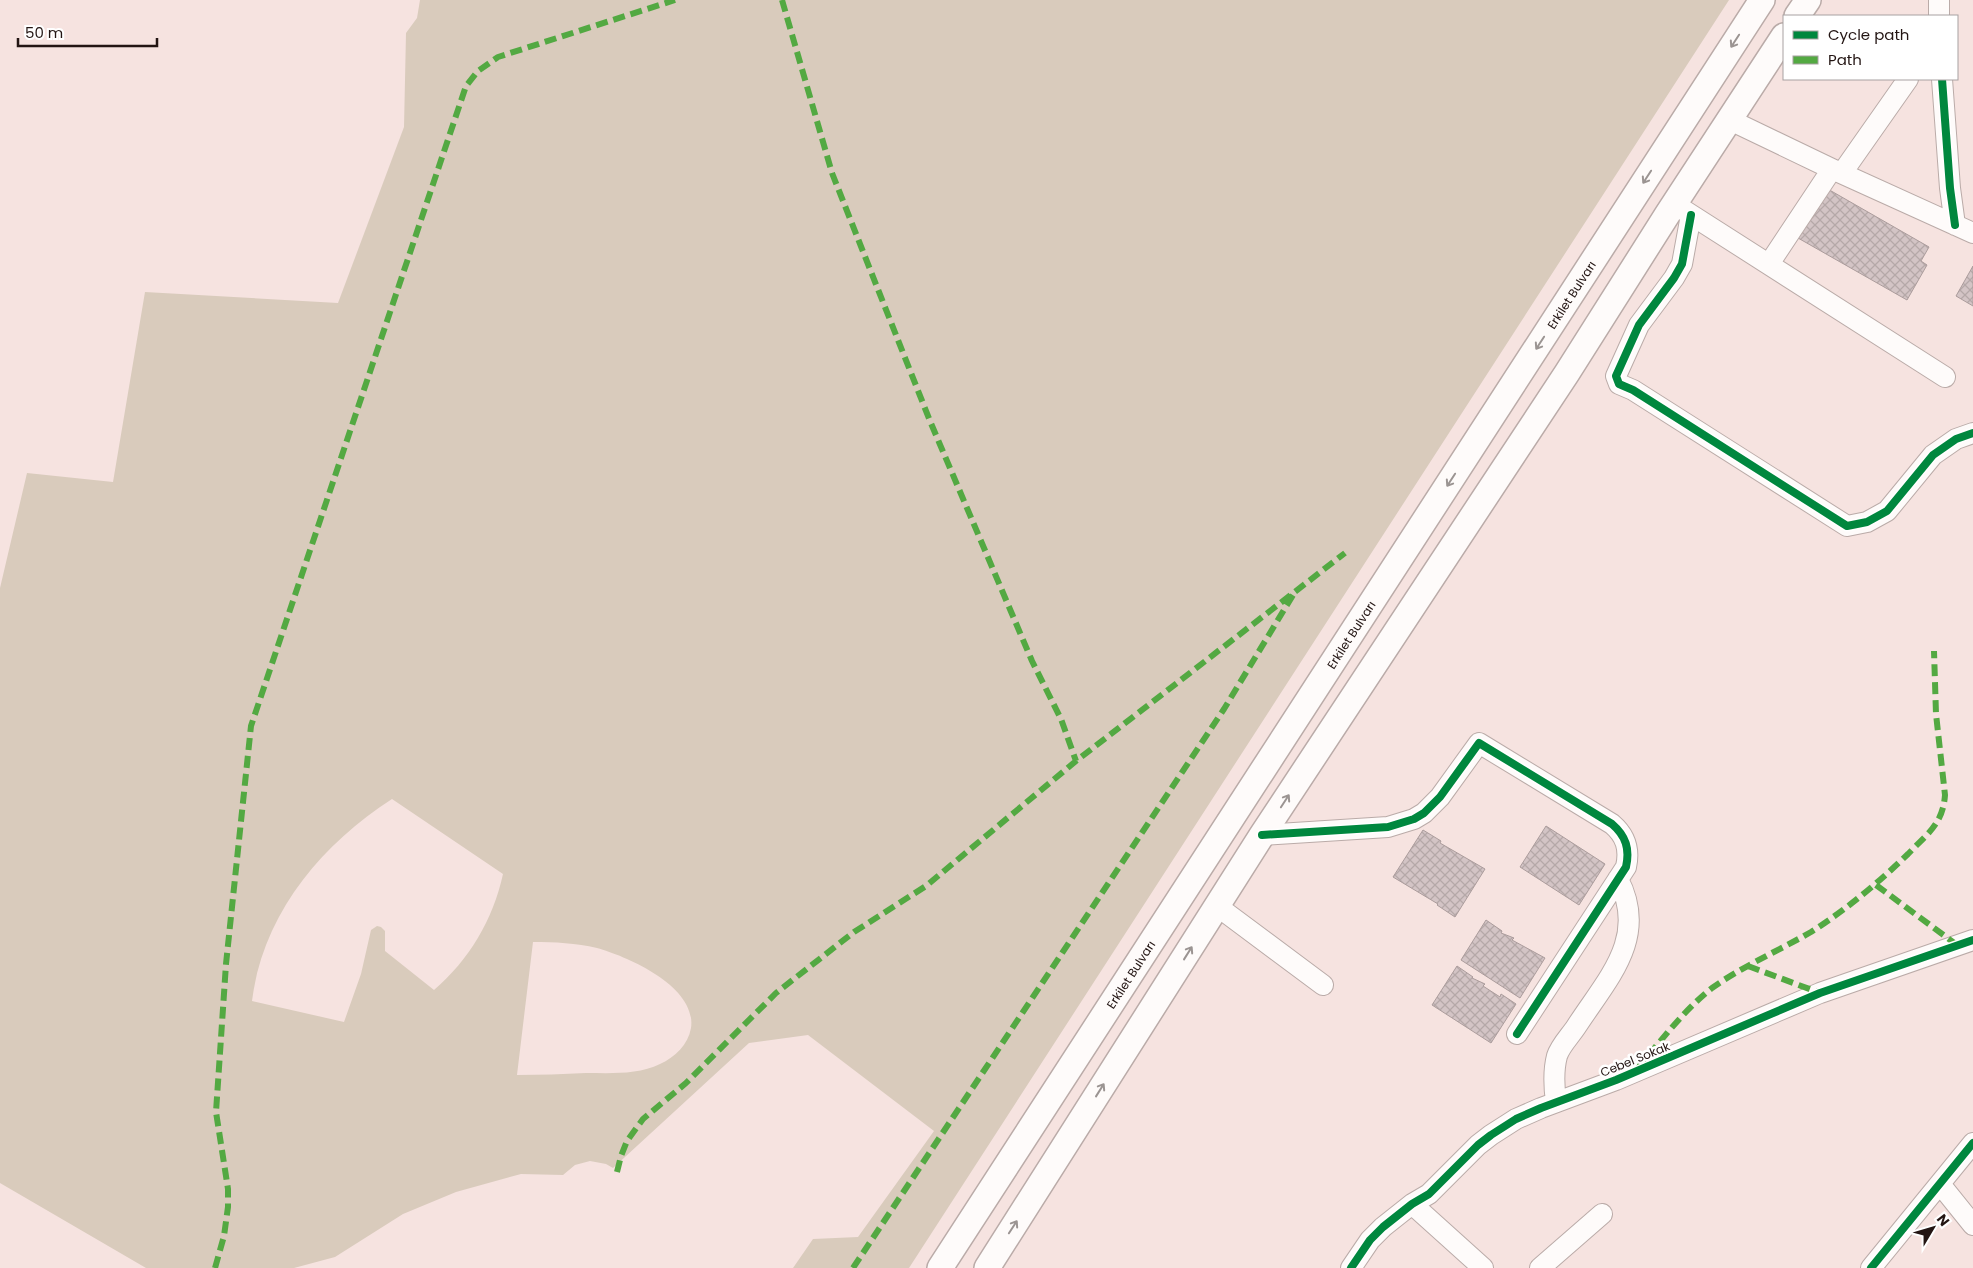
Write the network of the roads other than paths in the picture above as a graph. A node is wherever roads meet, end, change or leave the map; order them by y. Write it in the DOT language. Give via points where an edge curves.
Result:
graph roads {
  1 [pos="1762,0"];
  2 [pos="1808,0"];
  3 [pos="1939,0"];
  4 [pos="1799,15"];
  5 [pos="1939,15"];
  6 [pos="1783,38"];
  7 [pos="1907,80"];
  8 [pos="1942,80"];
  9 [pos="1730,120"];
  10 [pos="1837,171"];
  11 [pos="1683,210"];
  12 [pos="1964,229"];
  13 [pos="1769,264"];
  14 [pos="1945,377"];
  15 [pos="1973,433"];
  16 [pos="1262,835"];
  17 [pos="1618,879"];
  18 [pos="1217,906"];
  19 [pos="1973,940"];
  20 [pos="1322,985"];
  21 [pos="1517,1034"];
  22 [pos="1556,1102"];
  23 [pos="1973,1143"];
  24 [pos="1940,1184"];
  25 [pos="1412,1204"];
  26 [pos="1602,1214"];
  27 [pos="1973,1225"];
  28 [pos="940,1268"];
  29 [pos="987,1268"];
  30 [pos="1351,1268"];
  31 [pos="1483,1268"];
  32 [pos="1540,1268"];
  33 [pos="1871,1268"];
  1 -- 28 [label="main road, Erkilet Bulvarı, one-way"];
  2 -- 4 [label="main road"];
  3 -- 5 [label="street"];
  6 -- 9 [label="main road"];
  7 -- 10 [label="street"];
  8 -- 12 [label="street" via="1950,188"];
  9 -- 10 [label="street"];
  9 -- 11 [label="main road"];
  10 -- 12 [label="street"];
  10 -- 13 [label="street"];
  11 -- 13 [label="street"];
  11 -- 15 [label="street" via="1682,264 1639,325 1616,376 1619,384 1847,526 1867,522 1887,511 1933,455 1956,439"];
  16 -- 11 [label="main road, one-way" via="1562,381"];
  13 -- 14 [label="street"];
  16 -- 17 [label="street" via="1388,827 1414,819 1440,797 1479,743 1618,828 1625,840 1628,858"];
  16 -- 18 [label="main road"];
  17 -- 21 [label="street"];
  17 -- 22 [label="street" via="1630,912 1628,938 1617,964 1558,1054"];
  18 -- 20 [label="street"];
  29 -- 18 [label="main road, one-way"];
  19 -- 22 [label="street, Cebel Sokak" via="1820,993 1616,1080"];
  22 -- 25 [label="street, Cebel Sokak" via="1516,1119 1491,1135 1429,1194"];
  23 -- 24 [label="street"];
  24 -- 27 [label="street"];
  24 -- 33 [label="street"];
  25 -- 30 [label="street, Cebel Sokak" via="1370,1240"];
  25 -- 31 [label="street"];
  26 -- 32 [label="street"];
}
